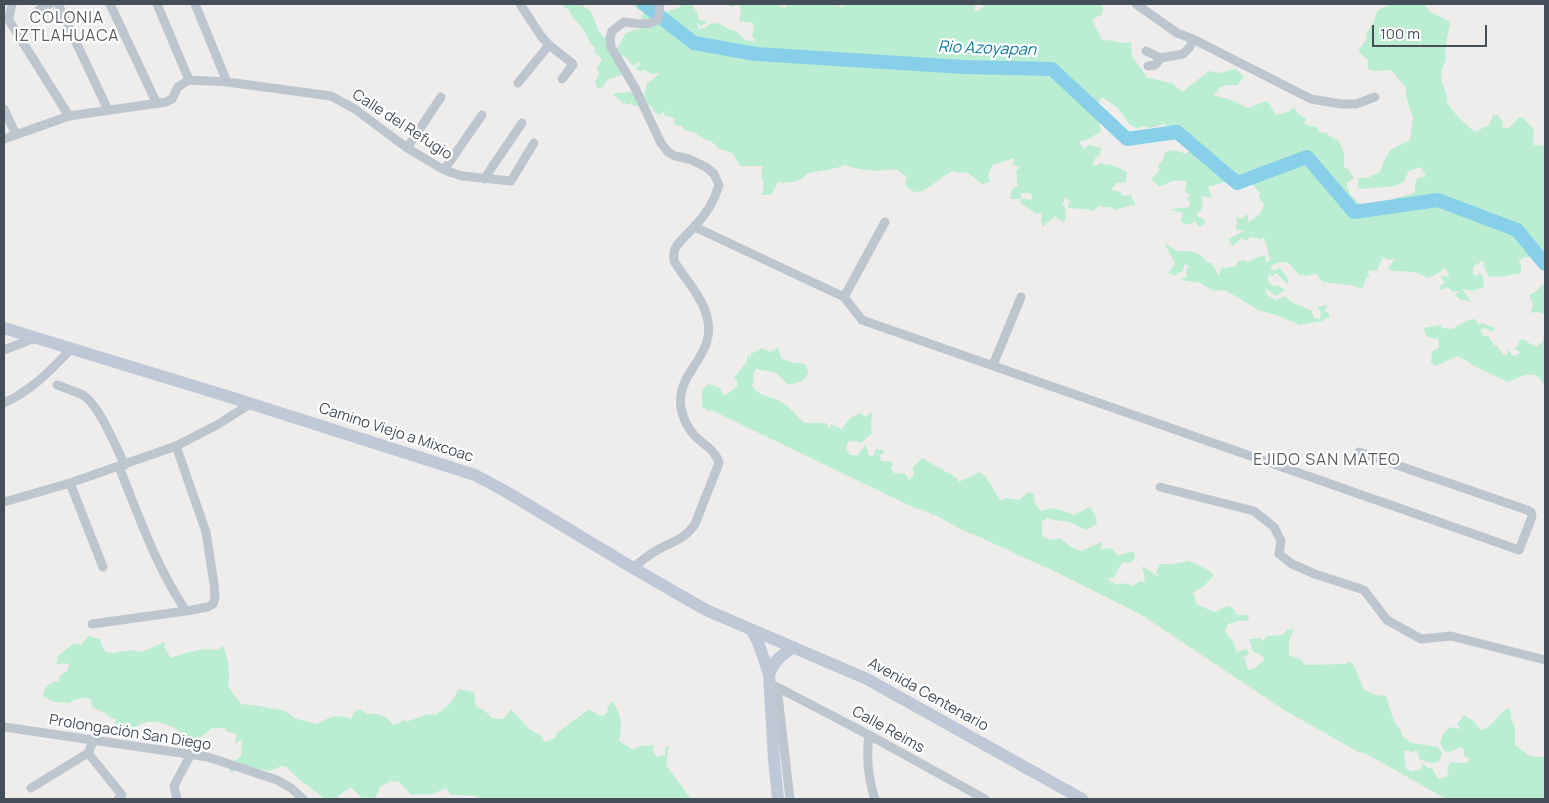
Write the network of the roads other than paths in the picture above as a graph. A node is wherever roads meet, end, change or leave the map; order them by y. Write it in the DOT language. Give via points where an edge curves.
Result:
graph roads {
  1 [pos="12,4"];
  2 [pos="50,4"];
  3 [pos="58,4"];
  4 [pos="110,4"];
  5 [pos="157,4"];
  6 [pos="195,4"];
  7 [pos="520,4"];
  8 [pos="1136,4"];
  9 [pos="660,6"];
  10 [pos="39,10"];
  11 [pos="1193,39"];
  12 [pos="549,45"];
  13 [pos="1146,51"];
  14 [pos="1160,58"];
  15 [pos="1148,66"];
  16 [pos="562,79"];
  17 [pos="189,80"];
  18 [pos="227,82"];
  19 [pos="518,83"];
  20 [pos="441,97"];
  21 [pos="1376,97"];
  22 [pos="157,104"];
  23 [pos="4,109"];
  24 [pos="108,110"];
  25 [pos="482,115"];
  26 [pos="69,116"];
  27 [pos="522,123"];
  28 [pos="16,135"];
  29 [pos="4,139"];
  30 [pos="534,143"];
  31 [pos="407,148"];
  32 [pos="444,170"];
  33 [pos="484,179"];
  34 [pos="885,222"];
  35 [pos="695,227"];
  36 [pos="844,297"];
  37 [pos="1021,297"];
  38 [pos="4,328"];
  39 [pos="35,338"];
  40 [pos="71,349"];
  41 [pos="4,350"];
  42 [pos="993,365"];
  43 [pos="57,385"];
  44 [pos="4,403"];
  45 [pos="250,404"];
  46 [pos="176,446"];
  47 [pos="1359,452"];
  48 [pos="122,466"];
  49 [pos="70,483"];
  50 [pos="1160,487"];
  51 [pos="4,502"];
  52 [pos="103,567"];
  53 [pos="633,568"];
  54 [pos="186,611"];
  55 [pos="92,624"];
  56 [pos="752,631"];
  57 [pos="794,647"];
  58 [pos="1545,660"];
  59 [pos="772,682"];
  60 [pos="4,727"];
  61 [pos="868,735"];
  62 [pos="94,740"];
  63 [pos="88,754"];
  64 [pos="191,754"];
  65 [pos="31,788"];
  66 [pos="118,799"];
  67 [pos="177,799"];
  68 [pos="303,799"];
  69 [pos="778,799"];
  70 [pos="790,799"];
  71 [pos="875,799"];
  72 [pos="985,799"];
  73 [pos="1082,799"];
  1 -- 26 [label="street" via="10,22"];
  2 -- 10 [label="street"];
  3 -- 24 [label="street"];
  4 -- 22 [label="street"];
  5 -- 17 [label="street"];
  6 -- 18 [label="street"];
  7 -- 12 [label="street"];
  8 -- 11 [label="street" via="1177,33"];
  9 -- 35 [label="street" via="658,19 653,23 624,22 612,32 611,47 668,152 706,167 714,174 719,185 716,196"];
  11 -- 14 [label="street" via="1183,54"];
  11 -- 21 [label="street" via="1311,99 1356,104"];
  12 -- 16 [label="street" via="573,65"];
  12 -- 19 [label="street"];
  13 -- 14 [label="street"];
  14 -- 15 [label="street" via="1155,65"];
  17 -- 18 [label="street, Calle del Refugio"];
  17 -- 22 [label="street" via="178,87 172,99"];
  18 -- 31 [label="street, Calle del Refugio" via="331,96"];
  20 -- 31 [label="street"];
  22 -- 24 [label="street"];
  23 -- 28 [label="street"];
  24 -- 26 [label="street"];
  25 -- 32 [label="street"];
  26 -- 28 [label="street"];
  27 -- 33 [label="street"];
  28 -- 29 [label="street"];
  30 -- 33 [label="street, Calle del Refugio" via="511,181"];
  31 -- 32 [label="street, Calle del Refugio"];
  32 -- 33 [label="street, Calle del Refugio"];
  34 -- 36 [label="street"];
  35 -- 36 [label="street"];
  35 -- 53 [label="street" via="675,249 674,261 699,297 709,329 706,345 683,384 680,400 688,428 715,454 718,468 691,531"];
  36 -- 42 [label="street" via="862,320"];
  37 -- 42 [label="street"];
  38 -- 39 [label="main road, Camino Viejo a Mixcoac"];
  39 -- 40 [label="main road, Camino Viejo a Mixcoac"];
  39 -- 41 [label="street"];
  40 -- 44 [label="street" via="47,374"];
  40 -- 45 [label="main road, Camino Viejo a Mixcoac"];
  42 -- 47 [label="street" via="1519,550 1531,512"];
  43 -- 48 [label="street" via="91,402"];
  45 -- 46 [label="street"];
  45 -- 53 [label="main road, Camino Viejo a Mixcoac" via="475,475"];
  46 -- 48 [label="street"];
  46 -- 54 [label="street" via="206,532 215,598 208,607"];
  48 -- 49 [label="street"];
  48 -- 54 [label="street" via="155,556"];
  49 -- 51 [label="street"];
  49 -- 52 [label="street"];
  50 -- 58 [label="street" via="1254,512 1274,527 1281,541 1279,554 1292,564 1364,590 1388,620 1421,639 1451,636"];
  53 -- 56 [label="main road, Camino Viejo a Mixcoac" via="706,610"];
  54 -- 55 [label="street"];
  56 -- 57 [label="main road, Avenida Centenario"];
  56 -- 59 [label="main road"];
  57 -- 59 [label="main road" via="775,662"];
  57 -- 73 [label="main road, Avenida Centenario" via="867,679"];
  59 -- 61 [label="street, Calle Reims"];
  59 -- 69 [label="main road"];
  59 -- 70 [label="street"];
  60 -- 62 [label="street, Prolongación San Diego"];
  61 -- 71 [label="street" via="866,756"];
  61 -- 72 [label="street, Calle Reims"];
  62 -- 63 [label="street"];
  62 -- 64 [label="street, Prolongación San Diego"];
  63 -- 65 [label="street"];
  63 -- 66 [label="street" via="122,796"];
  64 -- 67 [label="street" via="174,786"];
  64 -- 68 [label="street, Prolongación San Diego" via="277,780"];
}
